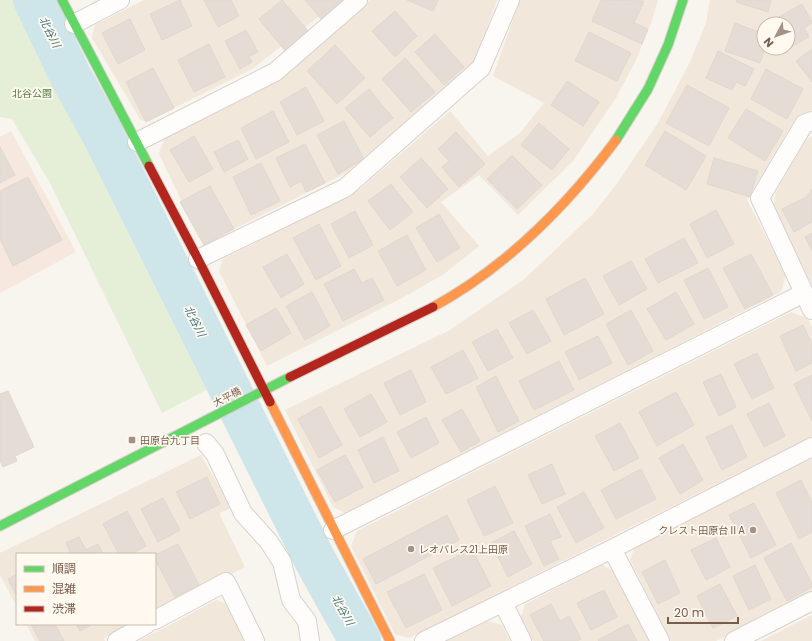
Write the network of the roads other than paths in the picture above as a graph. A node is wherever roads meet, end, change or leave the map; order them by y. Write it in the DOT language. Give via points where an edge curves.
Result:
graph roads {
  1 [pos="62,0"];
  2 [pos="120,0"];
  3 [pos="358,0"];
  4 [pos="510,0"];
  5 [pos="683,0"];
  6 [pos="74,24"];
  7 [pos="812,121"];
  8 [pos="137,142"];
  9 [pos="198,259"];
  10 [pos="804,293"];
  11 [pos="812,310"];
  12 [pos="264,391"];
  13 [pos="206,443"];
  14 [pos="812,448"];
  15 [pos="0,526"];
  16 [pos="333,530"];
  17 [pos="612,549"];
  18 [pos="812,601"];
  19 [pos="502,603"];
  20 [pos="156,619"];
  21 [pos="145,625"];
  22 [pos="117,641"];
  23 [pos="255,641"];
  24 [pos="310,641"];
  25 [pos="390,641"];
  26 [pos="424,641"];
  27 [pos="522,641"];
  28 [pos="660,641"];
  29 [pos="734,641"];
  1 -- 6 [label="street"];
  2 -- 6 [label="street"];
  3 -- 8 [label="street" via="275,72"];
  4 -- 9 [label="street" via="481,68 345,188"];
  5 -- 12 [label="street, 大平橋" via="661,63 629,121 599,165 534,233 482,277 446,300"];
  6 -- 8 [label="street"];
  7 -- 10 [label="street" via="804,124 760,198"];
  8 -- 9 [label="street"];
  9 -- 12 [label="street"];
  10 -- 11 [label="street"];
  10 -- 16 [label="street"];
  12 -- 15 [label="street, 大平橋"];
  12 -- 16 [label="street"];
  13 -- 24 [label="street" via="215,454 243,513 269,542 282,562 291,600 307,621"];
  14 -- 17 [label="street"];
  16 -- 25 [label="street"];
  17 -- 19 [label="street"];
  17 -- 28 [label="street"];
  18 -- 29 [label="street"];
  19 -- 26 [label="street"];
  19 -- 27 [label="street"];
  20 -- 23 [label="street" via="226,582"];
  21 -- 22 [label="street"];
}
